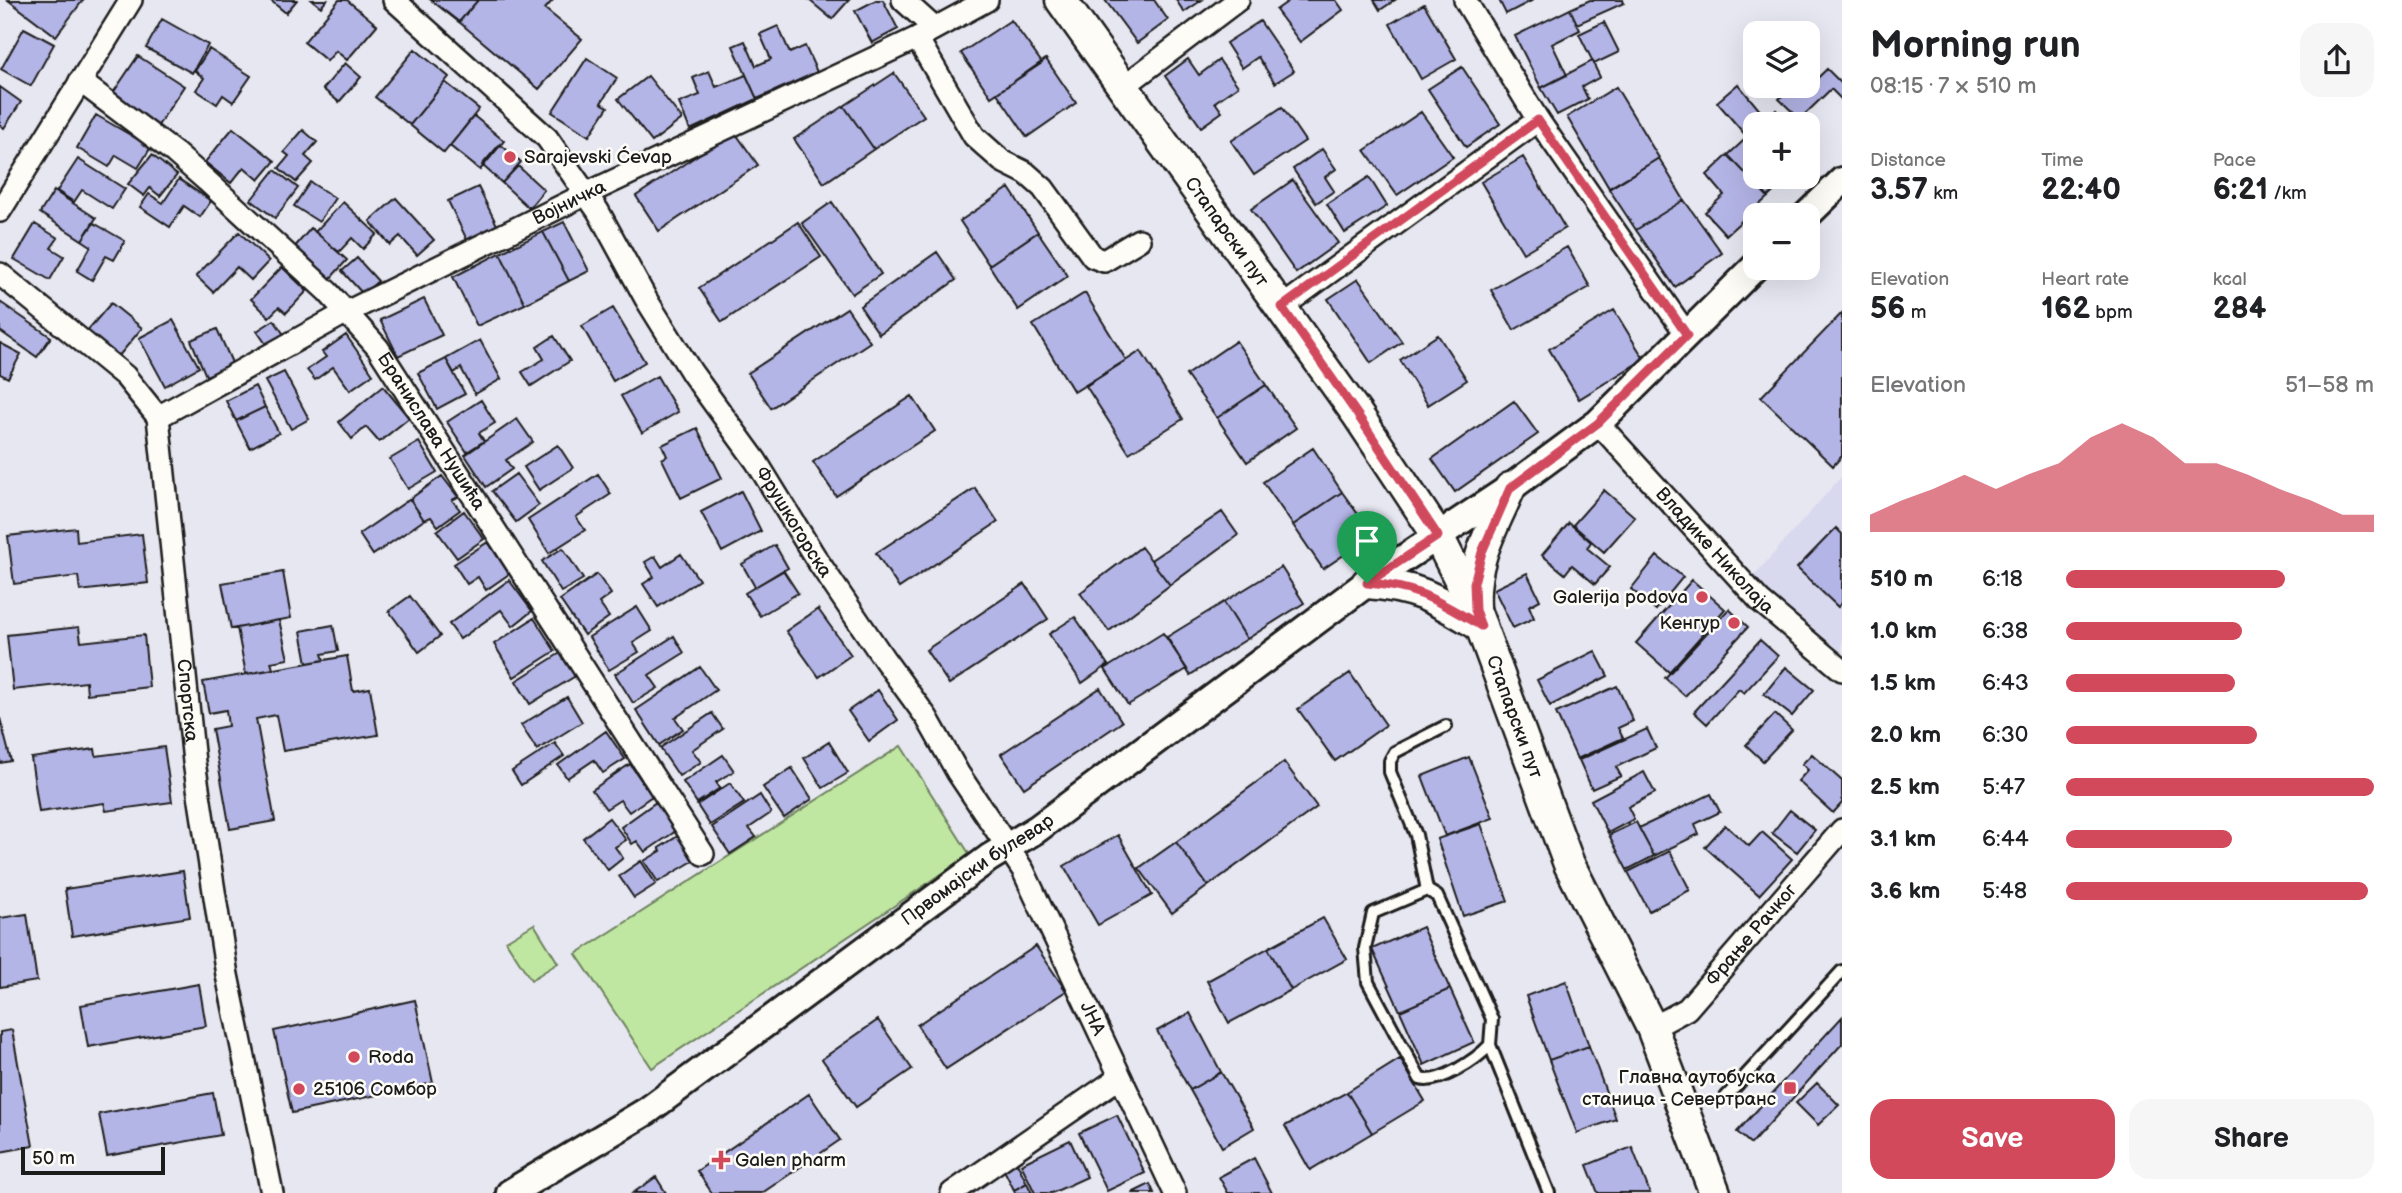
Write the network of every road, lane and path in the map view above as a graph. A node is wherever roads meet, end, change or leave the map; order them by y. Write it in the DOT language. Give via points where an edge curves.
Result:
graph roads {
  1 [pos="131,0"];
  2 [pos="394,0"];
  3 [pos="903,0"];
  4 [pos="987,0"];
  5 [pos="1060,0"];
  6 [pos="1238,0"];
  7 [pos="1465,0"];
  8 [pos="925,33"];
  9 [pos="80,81"];
  10 [pos="1123,87"];
  11 [pos="1538,120"];
  12 [pos="1842,181"];
  13 [pos="586,194"];
  14 [pos="1819,203"];
  15 [pos="0,212"];
  16 [pos="1139,240"];
  17 [pos="0,274"];
  18 [pos="1743,279"];
  19 [pos="1282,307"];
  20 [pos="347,312"];
  21 [pos="1687,335"];
  22 [pos="158,417"];
  23 [pos="1598,423"];
  24 [pos="1510,488"];
  25 [pos="1438,536"];
  26 [pos="1367,583"];
  27 [pos="1478,618"];
  28 [pos="1842,670"];
  29 [pos="1446,726"];
  30 [pos="1842,830"];
  31 [pos="1007,846"];
  32 [pos="703,854"];
  33 [pos="1427,890"];
  34 [pos="1842,971"];
  35 [pos="1652,1028"];
  36 [pos="1490,1045"];
  37 [pos="1119,1077"];
  38 [pos="1727,1097"];
  39 [pos="272,1193"];
  40 [pos="510,1193"];
  41 [pos="954,1193"];
  42 [pos="1175,1193"];
  43 [pos="1549,1193"];
  44 [pos="1715,1193"];
  1 -- 9 [label="street"];
  2 -- 13 [label="street, Фрушкогорска" via="547,138"];
  3 -- 8 [label="street"];
  4 -- 8 [label="street, Војничка"];
  5 -- 10 [label="main road, Стапарски пут"];
  6 -- 10 [label="street"];
  7 -- 11 [label="street"];
  8 -- 13 [label="street, Војничка"];
  8 -- 16 [label="street" via="974,136 1043,188 1093,257 1104,261"];
  9 -- 15 [label="street"];
  9 -- 20 [label="street, Бранислава Нушића" via="175,153"];
  10 -- 19 [label="main road, Стапарски пут"];
  11 -- 19 [label="street"];
  11 -- 21 [label="street"];
  12 -- 14 [label="street"];
  13 -- 20 [label="street, Војничка"];
  13 -- 31 [label="street, Фрушкогорска" via="692,373 756,461"];
  17 -- 22 [label="street" via="125,376"];
  18 -- 21 [label="street, Првомајски булевар"];
  19 -- 25 [label="main road, Стапарски пут"];
  20 -- 22 [label="street, Војничка"];
  20 -- 32 [label="street, Бранислава Нушића" via="378,348"];
  21 -- 23 [label="street, Првомајски булевар"];
  22 -- 39 [label="street, Спортска" via="198,790 228,975"];
  23 -- 24 [label="street, Првомајски булевар"];
  23 -- 28 [label="street, Владике Николаја" via="1760,601"];
  24 -- 25 [label="street, Првомајски булевар"];
  24 -- 27 [label="main road" via="1477,565"];
  25 -- 26 [label="street, Првомајски булевар"];
  25 -- 27 [label="main road, Стапарски пут"];
  26 -- 27 [label="main road" via="1396,585"];
  26 -- 31 [label="street, Првомајски булевар" via="1037,830"];
  27 -- 35 [label="main road, Стапарски пут" via="1569,864"];
  29 -- 33 [label="lane" via="1395,752 1391,761 1391,772 1416,835"];
  30 -- 35 [label="street, Фрање Рачког" via="1687,1009"];
  31 -- 37 [label="street, ЈНА" via="1023,870"];
  31 -- 40 [label="street, Првомајски булевар" via="647,1111"];
  33 -- 36 [label="lane" via="1437,896 1492,1019"];
  33 -- 36 [label="lane" via="1373,914 1365,948 1368,982 1420,1079 1438,1080"];
  34 -- 38 [label="lane"];
  35 -- 44 [label="main road, Стапарски пут"];
  36 -- 43 [label="lane"];
  37 -- 41 [label="street"];
  37 -- 42 [label="street, ЈНА"];
}
